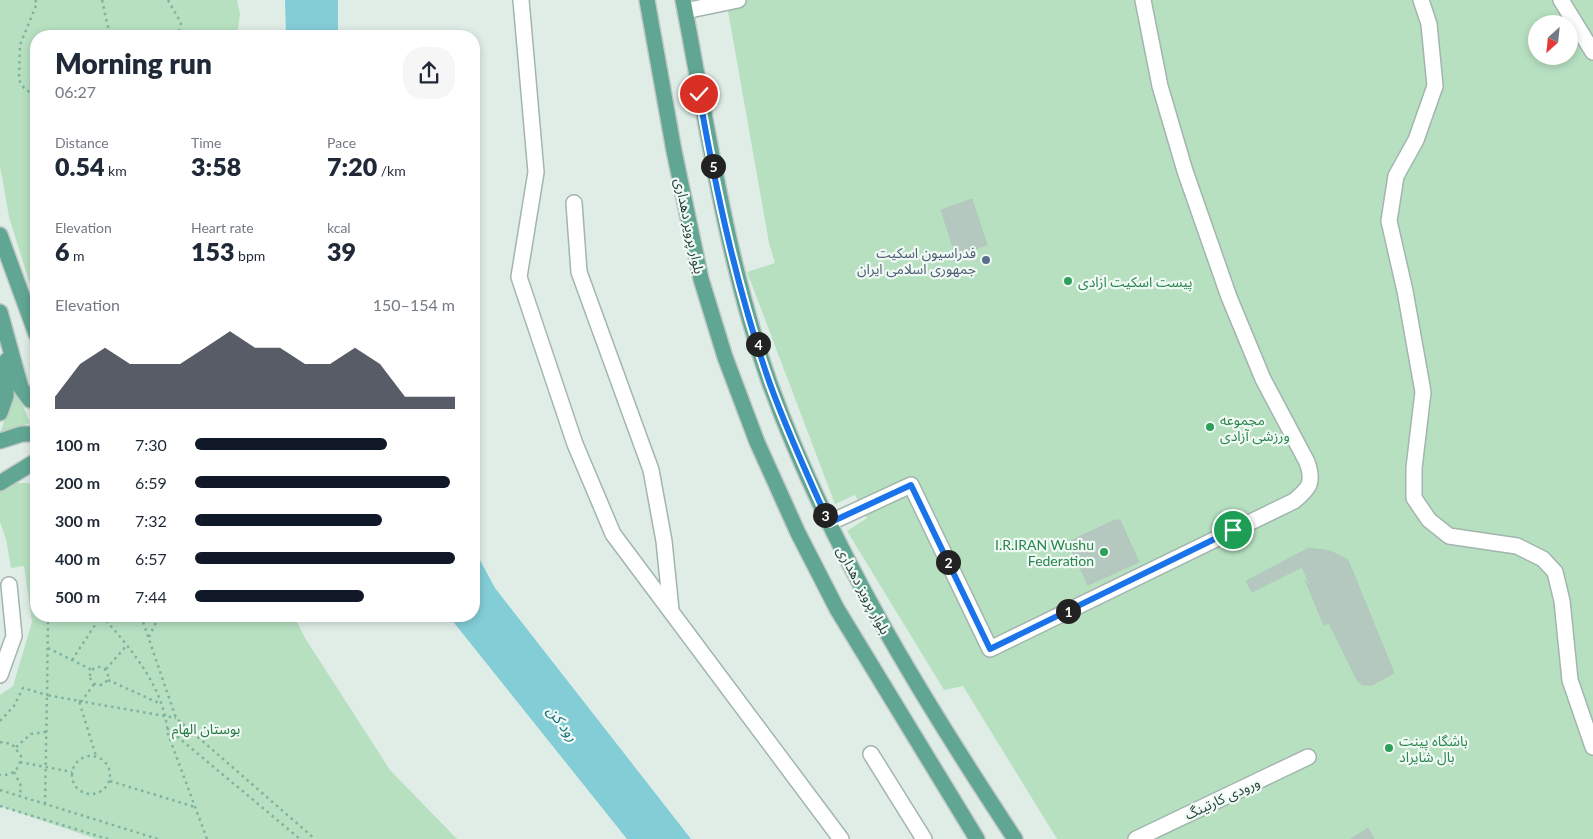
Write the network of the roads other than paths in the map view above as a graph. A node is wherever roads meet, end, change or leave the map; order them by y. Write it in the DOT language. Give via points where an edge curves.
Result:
graph roads {
  1 [pos="521,0"];
  2 [pos="647,0"];
  3 [pos="738,0"];
  4 [pos="1143,0"];
  5 [pos="1421,0"];
  6 [pos="1561,0"];
  7 [pos="684,6"];
  8 [pos="1593,52"];
  9 [pos="574,203"];
  10 [pos="0,234"];
  11 [pos="0,312"];
  12 [pos="30,317"];
  13 [pos="7,334"];
  14 [pos="30,400"];
  15 [pos="0,413"];
  16 [pos="30,434"];
  17 [pos="0,441"];
  18 [pos="30,465"];
  19 [pos="0,483"];
  20 [pos="829,523"];
  21 [pos="9,585"];
  22 [pos="671,612"];
  23 [pos="0,676"];
  24 [pos="1593,747"];
  25 [pos="871,754"];
  26 [pos="1308,757"];
  27 [pos="841,839"];
  28 [pos="924,839"];
  29 [pos="976,839"];
  30 [pos="1015,839"];
  31 [pos="1136,839"];
  1 -- 22 [label="street" via="536,172 519,277 575,444 613,534"];
  2 -- 29 [label="main road, بلوار پرویز دهداری" via="701,279 725,357 757,442 798,533 837,608"];
  3 -- 7 [label="street"];
  4 -- 20 [label="street" via="1160,86 1185,171 1229,297 1263,379 1312,475 1307,490 1294,501 990,649 911,485"];
  5 -- 24 [label="street" via="1429,24 1435,86 1416,140 1396,176 1389,221 1423,392 1414,468 1414,498 1429,520 1449,536 1517,546 1543,559 1555,572 1562,601 1570,680"];
  6 -- 8 [label="street"];
  7 -- 20 [label="main road, بلوار پرویز دهداری" via="710,154 748,309 770,382"];
  9 -- 22 [label="street" via="580,272 651,470 664,541"];
  10 -- 12 [label="main road"];
  11 -- 13 [label="main road"];
  13 -- 14 [label="main road" via="21,388"];
  13 -- 15 [label="main road" via="7,388"];
  16 -- 17 [label="main road"];
  18 -- 19 [label="main road"];
  20 -- 30 [label="main road, بلوار پرویز دهداری" via="915,682"];
  21 -- 23 [label="street" via="14,636"];
  22 -- 27 [label="street"];
  25 -- 28 [label="street"];
  26 -- 31 [label="street, ورودی کارتینگ"];
}
